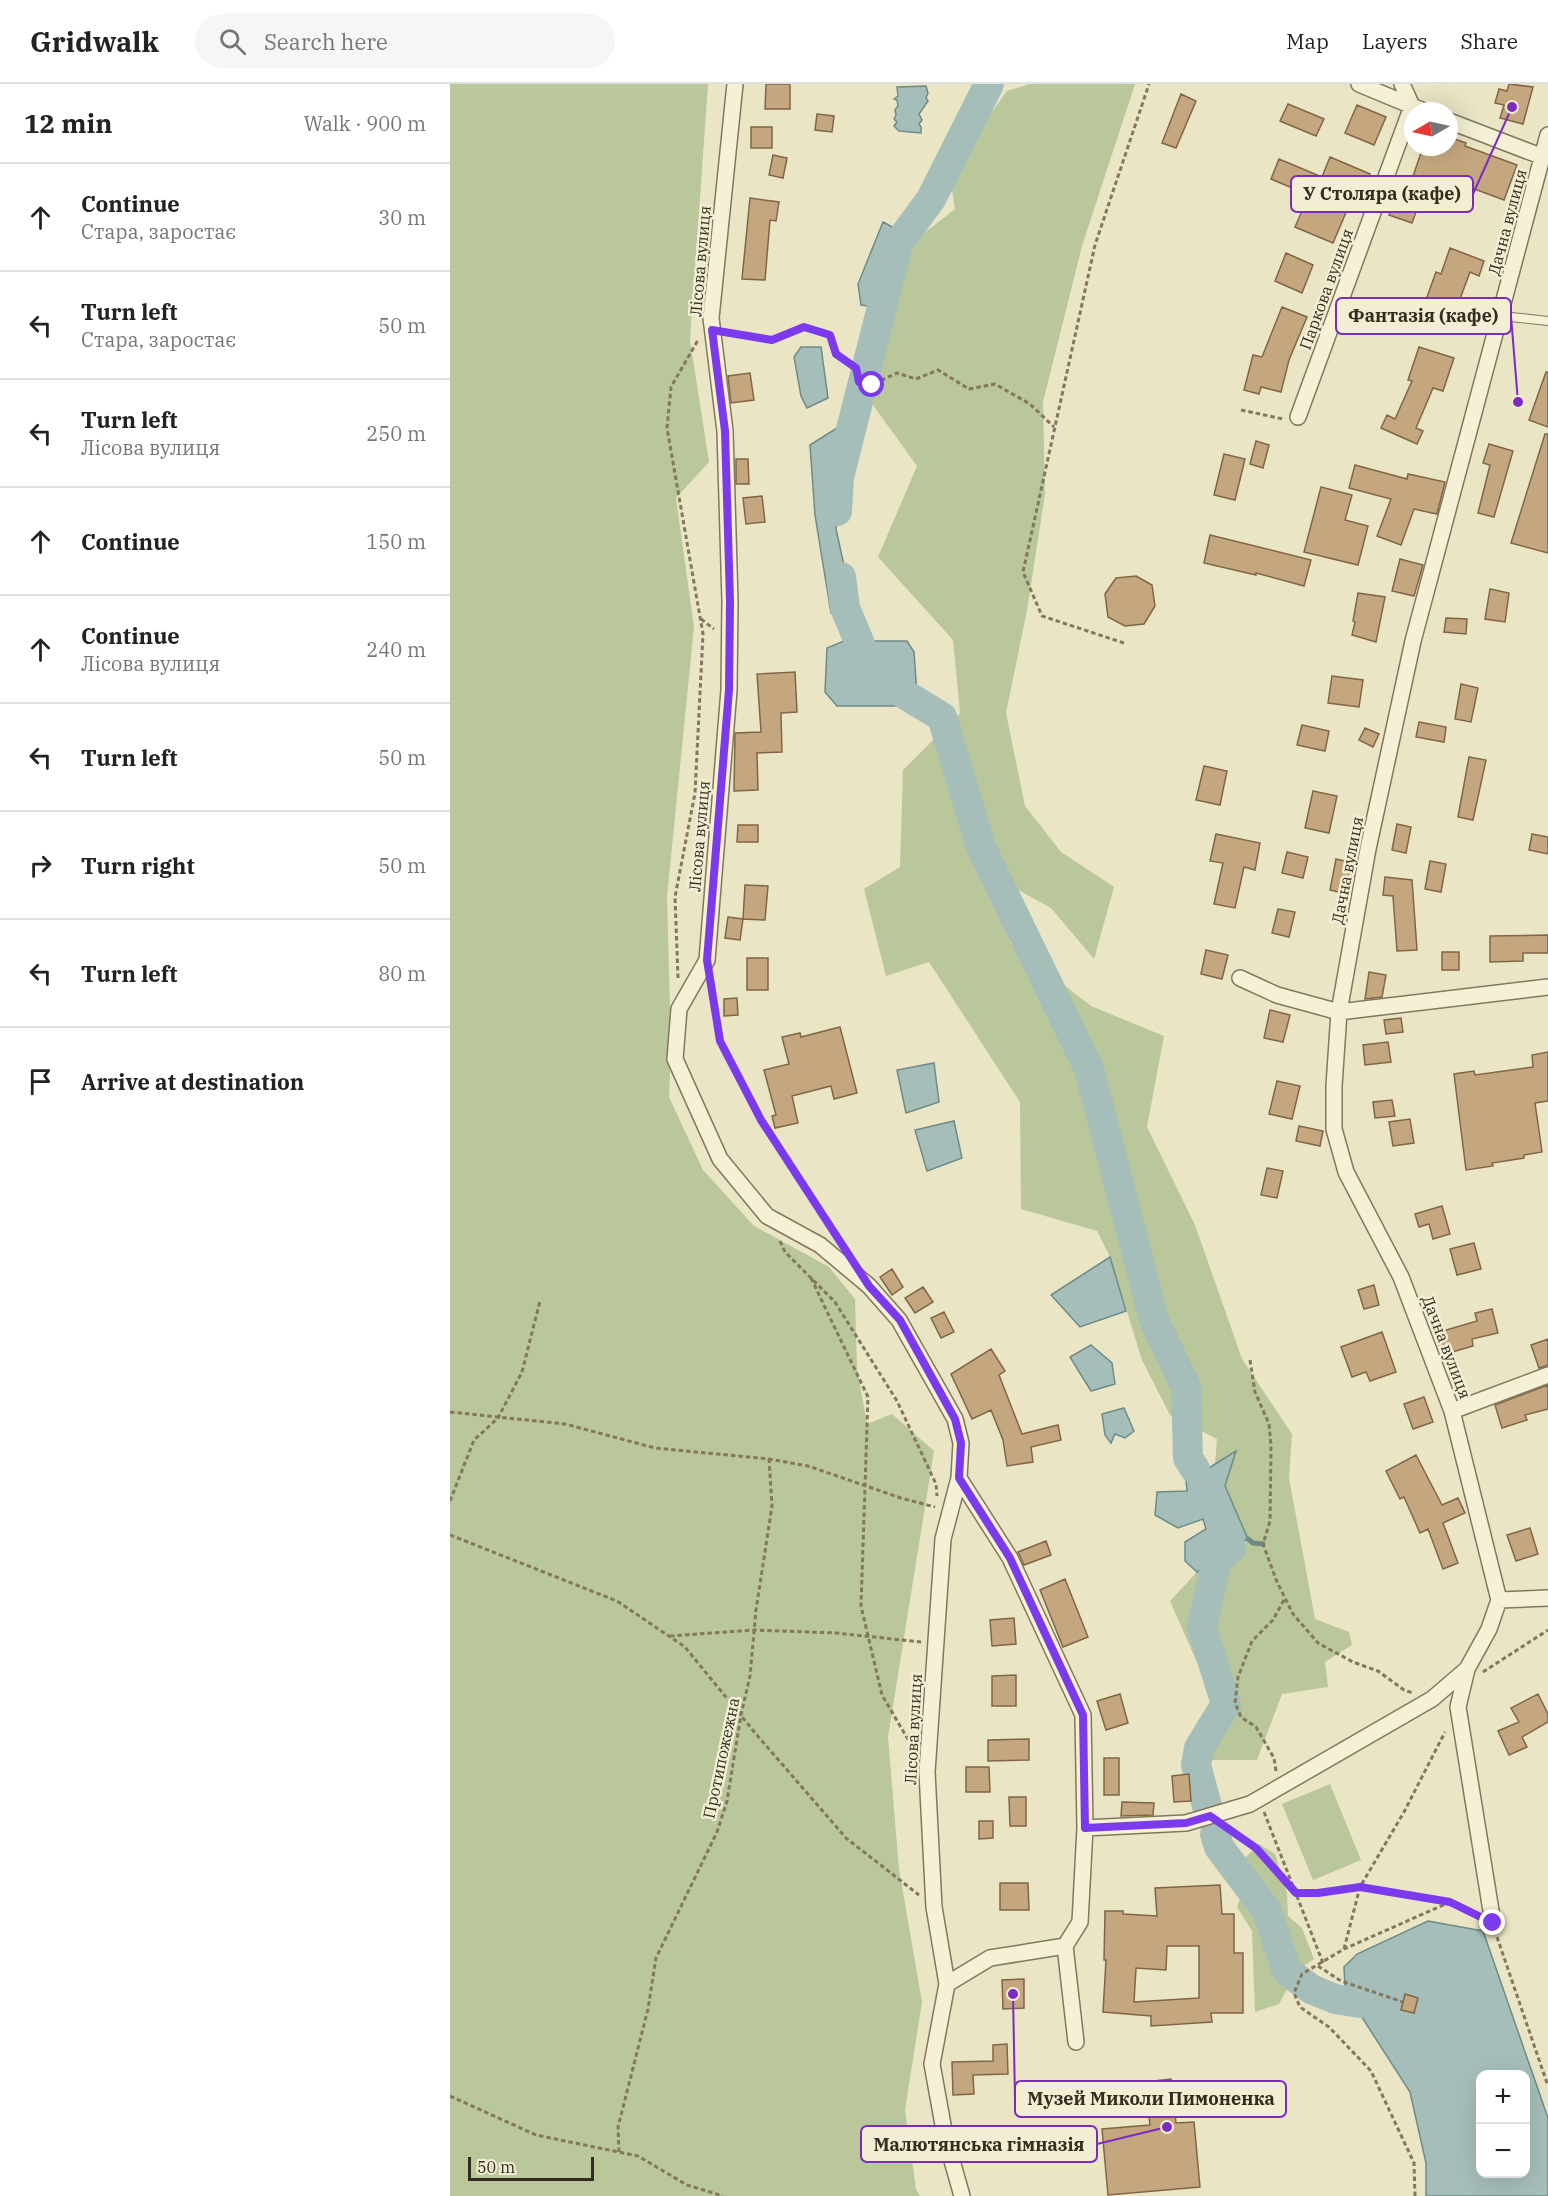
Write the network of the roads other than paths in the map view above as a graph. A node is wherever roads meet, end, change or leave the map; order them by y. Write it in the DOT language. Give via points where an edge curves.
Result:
graph roads {
  1 [pos="735,84"];
  2 [pos="1359,84"];
  3 [pos="1402,84"];
  4 [pos="1414,102"];
  5 [pos="1404,103"];
  6 [pos="1458,125"];
  7 [pos="1548,135"];
  8 [pos="1404,145"];
  9 [pos="1543,158"];
  10 [pos="1502,316"];
  11 [pos="1548,321"];
  12 [pos="1298,417"];
  13 [pos="1240,978"];
  14 [pos="1548,987"];
  15 [pos="1339,1012"];
  16 [pos="1548,1375"];
  17 [pos="1452,1411"];
  18 [pos="959,1478"];
  19 [pos="1548,1598"];
  20 [pos="1499,1600"];
  21 [pos="1467,1669"];
  22 [pos="1085,1828"];
  23 [pos="1493,1923"];
  24 [pos="1065,1946"];
  25 [pos="947,1984"];
  26 [pos="1076,2042"];
  27 [pos="962,2196"];
  1 -- 18 [label="street, Лісова вулиця" via="712,324 725,431 729,690 707,960 679,1009 675,1059 720,1159 767,1216 820,1245 869,1286 900,1320 955,1419 961,1443"];
  2 -- 5 [label="street"];
  3 -- 4 [label="street"];
  6 -- 9 [label="street"];
  7 -- 9 [label="street, Дачна вулиця"];
  8 -- 12 [label="street, Паркова вулиця"];
  9 -- 10 [label="street, Дачна вулиця"];
  10 -- 11 [label="lane"];
  10 -- 15 [label="street, Дачна вулиця" via="1413,641 1368,849"];
  13 -- 15 [label="street" via="1277,994"];
  14 -- 15 [label="street"];
  15 -- 17 [label="street, Дачна вулиця" via="1334,1129 1346,1172 1401,1277"];
  16 -- 17 [label="street"];
  17 -- 20 [label="street, Дачна вулиця"];
  18 -- 22 [label="street" via="1010,1558 1083,1715"];
  18 -- 25 [label="street, Лісова вулиця" via="944,1510 927,1772 934,1907"];
  19 -- 20 [label="street"];
  20 -- 21 [label="street" via="1489,1629"];
  21 -- 22 [label="street" via="1432,1699 1250,1804 1186,1823"];
  21 -- 23 [label="street" via="1458,1707"];
  22 -- 24 [label="street" via="1080,1922"];
  24 -- 25 [label="street" via="990,1958"];
  24 -- 26 [label="street"];
  25 -- 27 [label="street, Лісова вулиця" via="932,2064 945,2136"];
}
